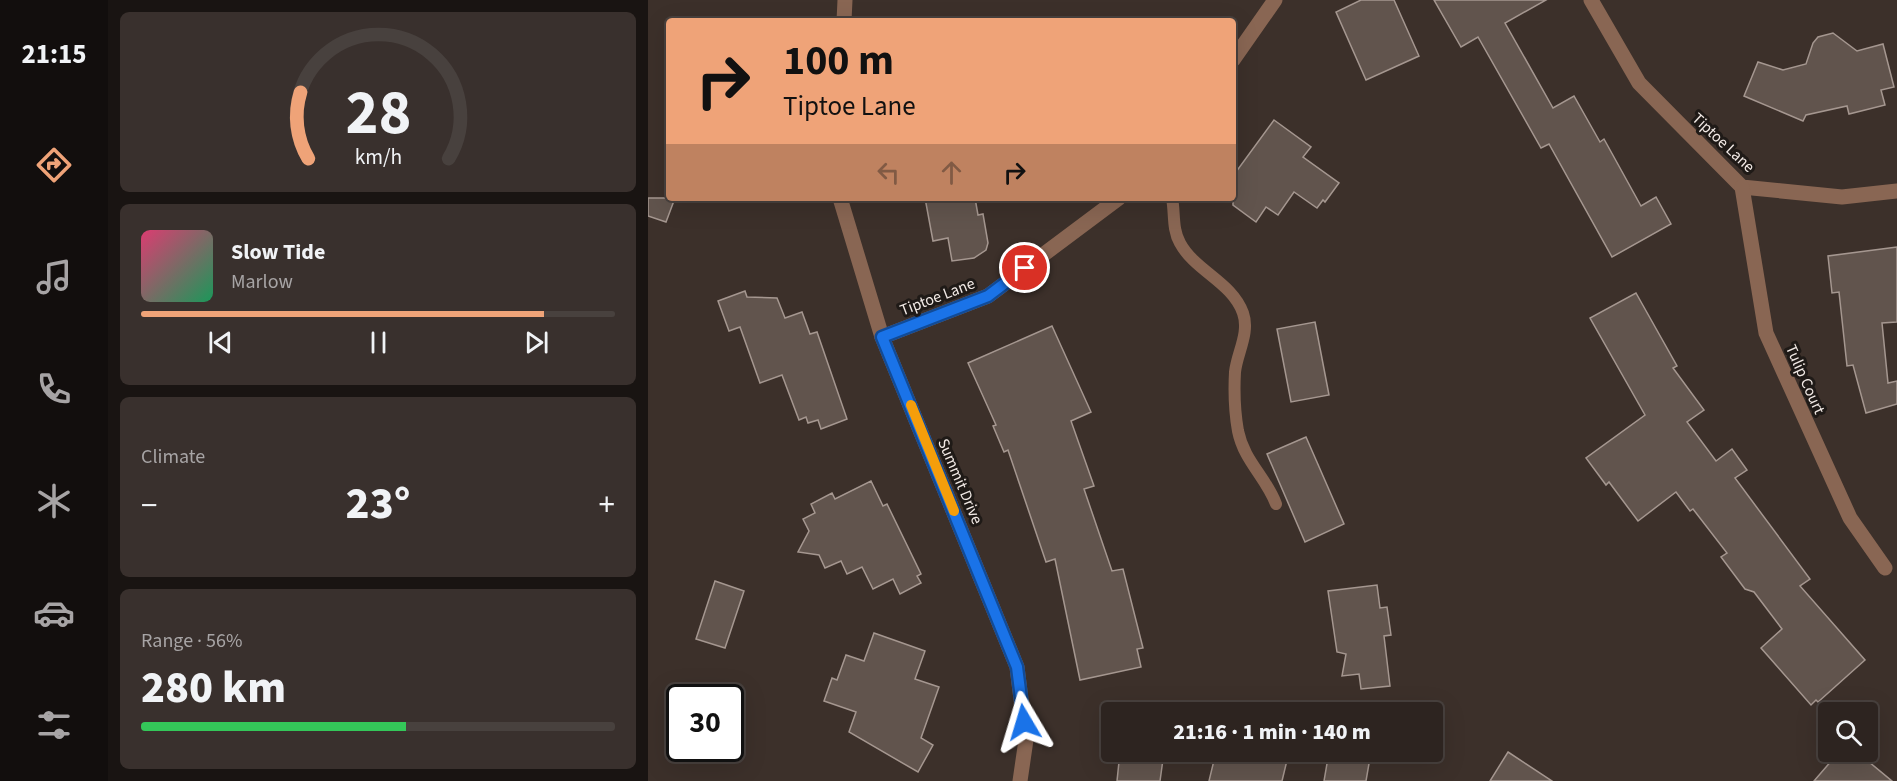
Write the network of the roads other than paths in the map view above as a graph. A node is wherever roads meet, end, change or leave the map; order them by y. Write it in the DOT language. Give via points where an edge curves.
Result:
graph roads {
  1 [pos="845,0"];
  2 [pos="1275,0"];
  3 [pos="1591,0"];
  4 [pos="844,18"];
  5 [pos="1236,56"];
  6 [pos="1742,187"];
  7 [pos="1897,191"];
  8 [pos="841,201"];
  9 [pos="1115,201"];
  10 [pos="1172,201"];
  11 [pos="882,337"];
  12 [pos="1276,504"];
  13 [pos="1885,568"];
  14 [pos="1020,781"];
  1 -- 4 [label="street"];
  2 -- 5 [label="street"];
  3 -- 6 [label="street, Tiptoe Lane" via="1638,83"];
  6 -- 7 [label="street, Tiptoe Lane" via="1842,197"];
  6 -- 13 [label="street, Tulip Court" via="1766,333 1850,518"];
  8 -- 11 [label="street, Summit Drive"];
  9 -- 11 [label="street, Tiptoe Lane" via="988,296"];
  10 -- 12 [label="lane" via="1179,242 1190,258 1238,299 1244,317 1243,341 1235,370 1238,430 1249,463"];
  11 -- 14 [label="street, Summit Drive" via="1017,667 1026,740"];
}
